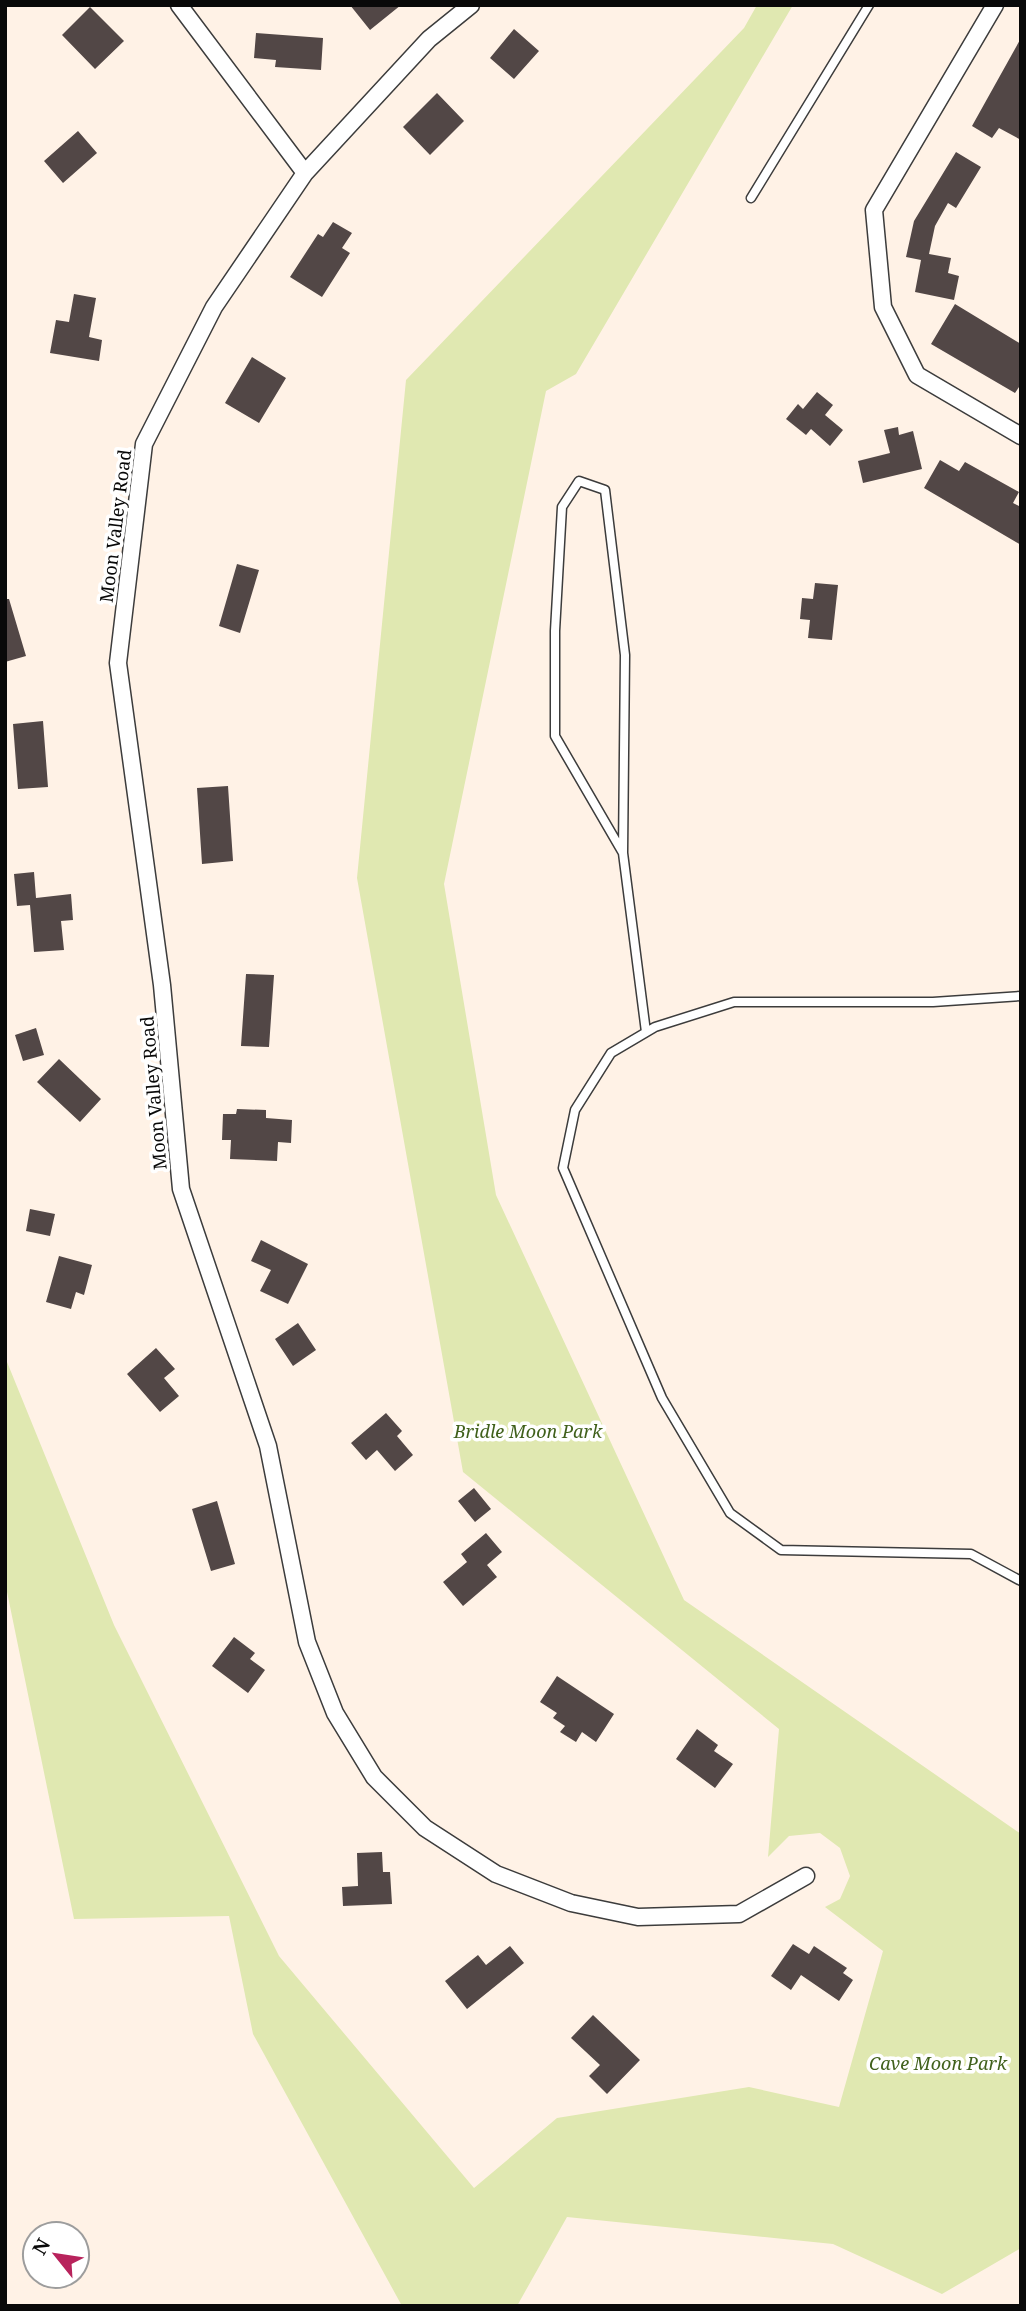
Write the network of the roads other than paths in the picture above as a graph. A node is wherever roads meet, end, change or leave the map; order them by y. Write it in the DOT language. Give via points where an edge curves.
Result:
graph roads {
  1 [pos="179,5"];
  2 [pos="471,5"];
  3 [pos="869,5"];
  4 [pos="995,5"];
  5 [pos="304,173"];
  6 [pos="751,198"];
  7 [pos="1021,436"];
  8 [pos="623,853"];
  9 [pos="1021,996"];
  10 [pos="646,1032"];
  11 [pos="1020,1579"];
  12 [pos="806,1876"];
  1 -- 5 [label="street"];
  2 -- 5 [label="street, Moon Valley Road" via="429,39"];
  3 -- 6 [label="lane"];
  4 -- 7 [label="street" via="874,210 883,307 917,375"];
  5 -- 12 [label="street, Moon Valley Road" via="214,307 144,444 118,663 162,985 181,1189 268,1446 307,1642 335,1713 374,1777 425,1828 496,1874 571,1903 638,1917 739,1914"];
  8 -- 8 [label="lane" via="555,736 562,506 579,481 605,490 623,641"];
  8 -- 10 [label="lane"];
  9 -- 10 [label="lane" via="933,1002 734,1002"];
  10 -- 11 [label="lane" via="611,1053 575,1110 563,1168 662,1398 730,1513 781,1550 971,1554"];
}
